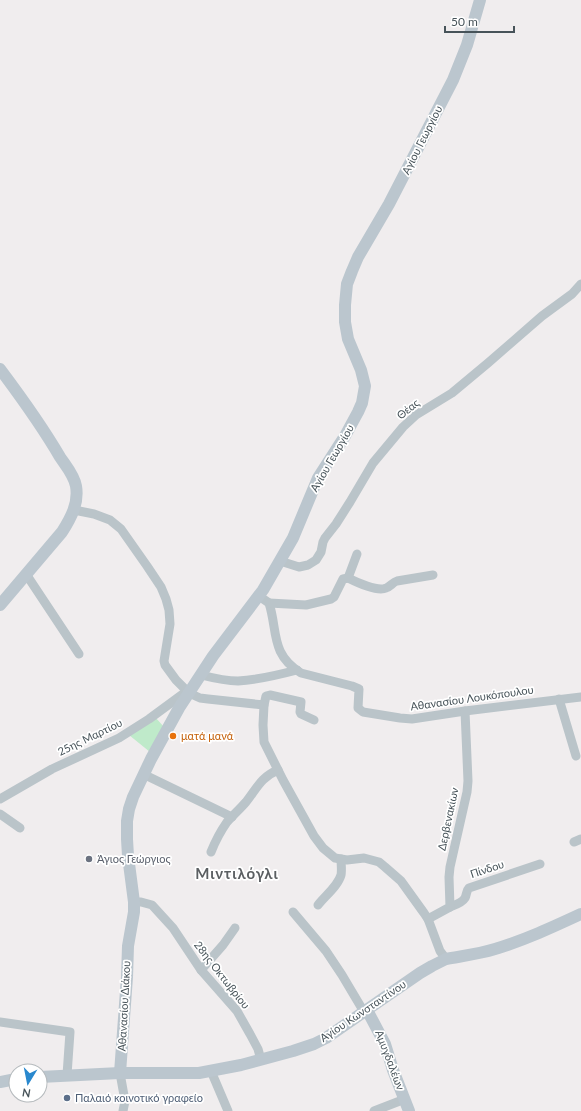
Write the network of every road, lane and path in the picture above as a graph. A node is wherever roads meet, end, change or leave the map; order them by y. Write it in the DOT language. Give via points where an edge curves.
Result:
graph roads {
  1 [pos="480,0"];
  2 [pos="581,284"];
  3 [pos="0,368"];
  4 [pos="74,510"];
  5 [pos="356,554"];
  6 [pos="280,561"];
  7 [pos="26,574"];
  8 [pos="433,575"];
  9 [pos="348,578"];
  10 [pos="264,600"];
  11 [pos="0,604"];
  12 [pos="79,654"];
  13 [pos="297,670"];
  14 [pos="201,675"];
  15 [pos="189,693"];
  16 [pos="581,697"];
  17 [pos="559,699"];
  18 [pos="264,706"];
  19 [pos="465,711"];
  20 [pos="314,720"];
  21 [pos="576,756"];
  22 [pos="278,770"];
  23 [pos="143,774"];
  24 [pos="0,799"];
  25 [pos="0,814"];
  26 [pos="232,817"];
  27 [pos="20,828"];
  28 [pos="211,852"];
  29 [pos="341,859"];
  30 [pos="540,864"];
  31 [pos="134,902"];
  32 [pos="318,905"];
  33 [pos="450,907"];
  34 [pos="293,912"];
  35 [pos="581,914"];
  36 [pos="428,919"];
  37 [pos="235,928"];
  38 [pos="446,959"];
  39 [pos="201,970"];
  40 [pos="366,1011"];
  41 [pos="0,1022"];
  42 [pos="261,1060"];
  43 [pos="211,1071"];
  44 [pos="120,1073"];
  45 [pos="67,1075"];
  46 [pos="48,1076"];
  47 [pos="405,1099"];
  48 [pos="123,1111"];
  49 [pos="228,1111"];
  50 [pos="374,1111"];
  51 [pos="409,1111"];
  1 -- 6 [label="street, Αγίου Γεωργίου" via="467,45 453,80 367,241 347,284 345,322 348,339 362,370 365,386 362,403 345,436 318,478 293,538"];
  2 -- 6 [label="street, Θέας" via="452,393 416,415 403,427 372,463 325,538 316,560 299,567"];
  3 -- 4 [label="street" via="73,476 76,485"];
  4 -- 7 [label="street" via="62,532"];
  4 -- 15 [label="street" via="110,520 121,529 161,586 169,610 170,624 165,665"];
  5 -- 9 [label="street"];
  6 -- 10 [label="street, Αγίου Γεωργίου"];
  7 -- 11 [label="street"];
  7 -- 12 [label="street"];
  8 -- 9 [label="street" via="397,581 380,589"];
  9 -- 10 [label="street" via="343,579 332,599 306,605"];
  10 -- 13 [label="street" via="278,646 284,658"];
  10 -- 14 [label="street, Αγίου Γεωργίου" via="213,656"];
  13 -- 14 [label="street" via="238,681"];
  13 -- 19 [label="street, Αθανασίου Λουκόπουλου" via="306,675 356,687 360,692 358,708 363,712 412,719"];
  14 -- 15 [label="street, Αγίου Γεωργίου"];
  15 -- 18 [label="street" via="200,698"];
  15 -- 23 [label="street, Αγίου Γεωργίου"];
  15 -- 24 [label="street, 25ης Μαρτίου" via="183,694 149,720 119,738 52,769"];
  16 -- 17 [label="street, Αθανασίου Λουκόπουλου"];
  17 -- 19 [label="street, Αθανασίου Λουκόπουλου"];
  17 -- 21 [label="street"];
  18 -- 20 [label="street" via="266,696 270,695 301,702 301,714"];
  18 -- 22 [label="street" via="264,742"];
  19 -- 33 [label="street, Δερβενακίων" via="468,781 450,867"];
  22 -- 26 [label="street" via="263,779"];
  22 -- 29 [label="street" via="314,836 323,848 335,858"];
  23 -- 26 [label="street"];
  23 -- 31 [label="street, Αγίου Γεωργίου" via="133,797 127,821 128,856"];
  25 -- 27 [label="street"];
  26 -- 28 [label="street" via="218,836"];
  29 -- 32 [label="street" via="340,878"];
  29 -- 36 [label="street" via="364,858 379,862 401,881"];
  30 -- 33 [label="street, Πίνδου" via="469,888 465,898"];
  31 -- 39 [label="street, 28ης Οκτωβρίου" via="152,905 173,928"];
  31 -- 44 [label="street, Αθανασίου Διάκου" via="128,946"];
  33 -- 36 [label="street"];
  34 -- 40 [label="street" via="326,950"];
  35 -- 38 [label="street, Αγίου Κωνσταντίνου" via="494,950"];
  36 -- 38 [label="street" via="440,951"];
  37 -- 39 [label="street"];
  38 -- 40 [label="street, Αγίου Κωνσταντίνου" via="420,973"];
  39 -- 42 [label="street, 28ης Οκτωβρίου" via="237,1011 258,1049"];
  40 -- 42 [label="street, Αγίου Κωνσταντίνου" via="314,1044"];
  40 -- 47 [label="street, Αμυγδαλέων" via="385,1044"];
  41 -- 45 [label="street" via="70,1032"];
  42 -- 43 [label="street, Αγίου Κωνσταντίνου"];
  43 -- 44 [label="street, Αγίου Κωνσταντίνου" via="188,1074"];
  43 -- 49 [label="street"];
  44 -- 45 [label="street, Αγίου Κωνσταντίνου"];
  44 -- 48 [label="street, Αθανασίου Διάκου" via="125,1101"];
  45 -- 46 [label="street, Αγίου Κωνσταντίνου"];
  47 -- 50 [label="street"];
  47 -- 51 [label="street, Αμυγδαλέων"];
}
